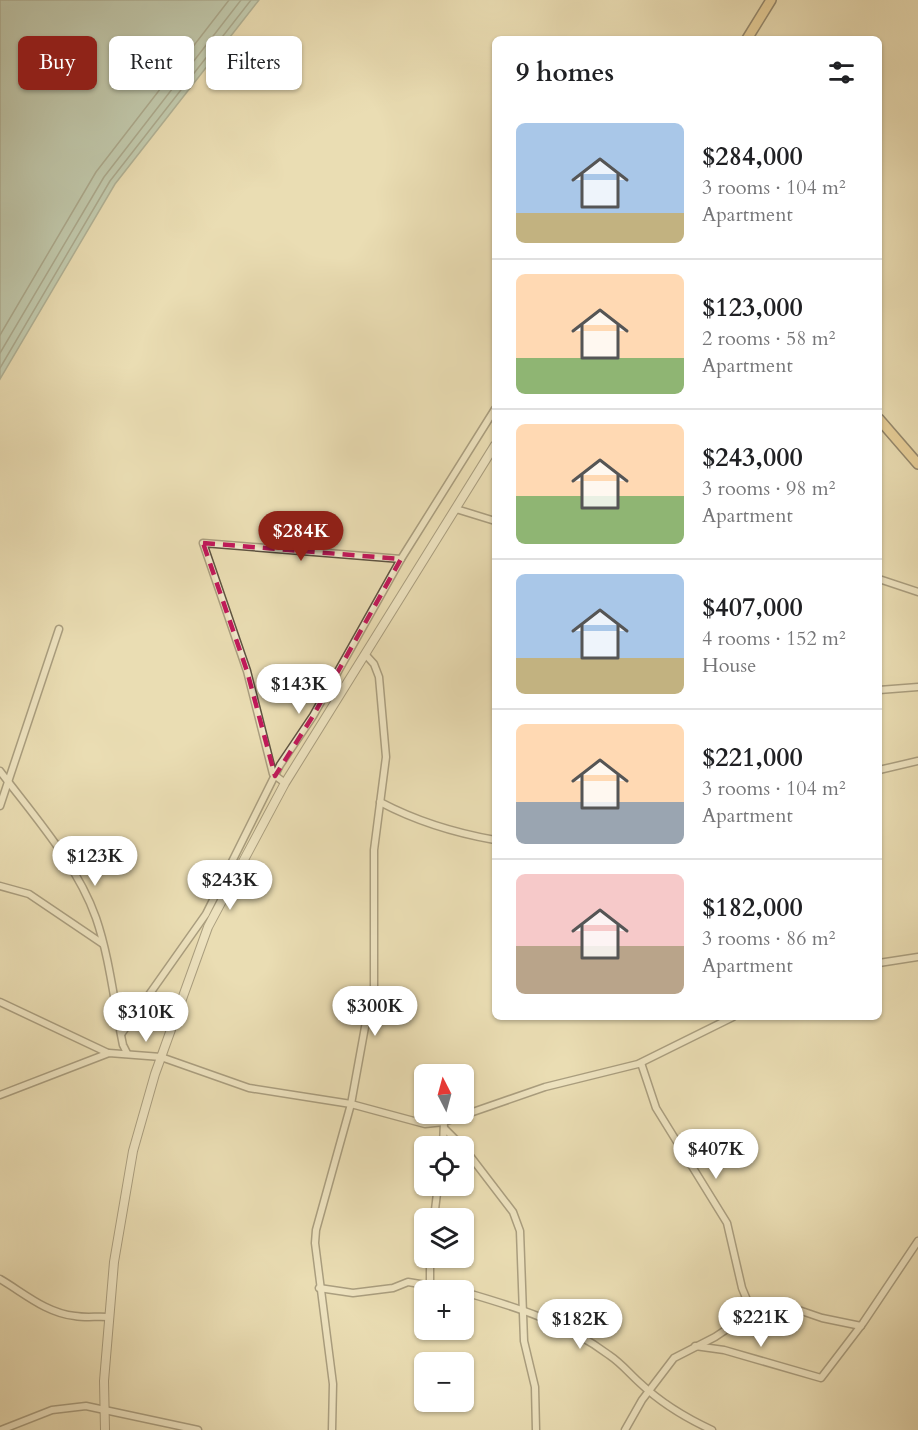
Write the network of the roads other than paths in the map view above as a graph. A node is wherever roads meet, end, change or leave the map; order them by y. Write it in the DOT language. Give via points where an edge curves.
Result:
graph roads {
  1 [pos="771,0"];
  2 [pos="749,36"];
  3 [pos="492,414"];
  4 [pos="882,422"];
  5 [pos="492,450"];
  6 [pos="918,464"];
  7 [pos="456,509"];
  8 [pos="492,520"];
  9 [pos="401,559"];
  10 [pos="882,580"];
  11 [pos="918,592"];
  12 [pos="59,629"];
  13 [pos="364,654"];
  14 [pos="918,687"];
  15 [pos="882,690"];
  16 [pos="918,761"];
  17 [pos="882,769"];
  18 [pos="0,771"];
  19 [pos="275,776"];
  20 [pos="285,783"];
  21 [pos="10,784"];
  22 [pos="380,802"];
  23 [pos="0,806"];
  24 [pos="492,840"];
  25 [pos="0,886"];
  26 [pos="104,944"];
  27 [pos="918,957"];
  28 [pos="882,963"];
  29 [pos="0,1002"];
  30 [pos="727,1020"];
  31 [pos="122,1034"];
  32 [pos="109,1053"];
  33 [pos="127,1053"];
  34 [pos="161,1057"];
  35 [pos="641,1063"];
  36 [pos="0,1095"];
  37 [pos="351,1104"];
  38 [pos="445,1125"];
  39 [pos="444,1136"];
  40 [pos="454,1136"];
  41 [pos="474,1161"];
  42 [pos="918,1242"];
  43 [pos="0,1279"];
  44 [pos="414,1283"];
  45 [pos="319,1288"];
  46 [pos="474,1295"];
  47 [pos="523,1311"];
  48 [pos="753,1312"];
  49 [pos="108,1317"];
  50 [pos="861,1326"];
  51 [pos="695,1346"];
  52 [pos="650,1391"];
  53 [pos="105,1409"];
  54 [pos="2,1430"];
  55 [pos="105,1430"];
  56 [pos="198,1430"];
  57 [pos="332,1430"];
  58 [pos="536,1430"];
  59 [pos="625,1430"];
  60 [pos="712,1430"];
  1 -- 2 [label="main road"];
  3 -- 9 [label="street"];
  4 -- 6 [label="main road"];
  5 -- 7 [label="street"];
  7 -- 8 [label="street"];
  7 -- 13 [label="street"];
  9 -- 19 [label="street"];
  9 -- 19 [label="street" via="203,543 247,671"];
  10 -- 11 [label="street"];
  12 -- 21 [label="street" via="30,710"];
  13 -- 20 [label="street"];
  13 -- 22 [label="street" via="374,664 382,695 386,757"];
  14 -- 15 [label="street"];
  16 -- 17 [label="street"];
  18 -- 21 [label="street"];
  19 -- 20 [label="street"];
  19 -- 31 [label="street" via="214,900"];
  20 -- 34 [label="street" via="208,927"];
  21 -- 23 [label="street"];
  21 -- 26 [label="street" via="81,886"];
  22 -- 24 [label="street" via="430,824"];
  22 -- 37 [label="street" via="374,850 374,991"];
  25 -- 26 [label="street" via="29,894"];
  26 -- 31 [label="street"];
  27 -- 28 [label="street"];
  29 -- 32 [label="street"];
  30 -- 35 [label="street"];
  31 -- 33 [label="street"];
  32 -- 33 [label="street"];
  32 -- 36 [label="street"];
  33 -- 34 [label="street"];
  34 -- 37 [label="street" via="249,1088"];
  34 -- 49 [label="street" via="133,1151"];
  35 -- 38 [label="street" via="545,1087"];
  35 -- 48 [label="street" via="656,1108 727,1222 742,1288"];
  37 -- 38 [label="street" via="412,1123"];
  37 -- 45 [label="street" via="316,1230"];
  38 -- 39 [label="street"];
  38 -- 40 [label="street"];
  41 -- 47 [label="street" via="513,1212 520,1231"];
  42 -- 50 [label="street"];
  43 -- 49 [label="street" via="38,1304 60,1313"];
  44 -- 45 [label="street" via="353,1293"];
  45 -- 57 [label="street" via="327,1321 333,1384"];
  46 -- 47 [label="street"];
  47 -- 52 [label="street" via="572,1330 619,1362"];
  47 -- 58 [label="street" via="524,1341 537,1404"];
  48 -- 50 [label="street" via="763,1305 784,1305"];
  48 -- 51 [label="street"];
  49 -- 53 [label="street"];
  50 -- 51 [label="street" via="821,1378 724,1350"];
  51 -- 52 [label="street" via="674,1358"];
  52 -- 59 [label="street"];
  52 -- 60 [label="street" via="686,1418"];
  53 -- 54 [label="street" via="86,1406 52,1410"];
  53 -- 55 [label="street"];
  53 -- 56 [label="street"];
}
